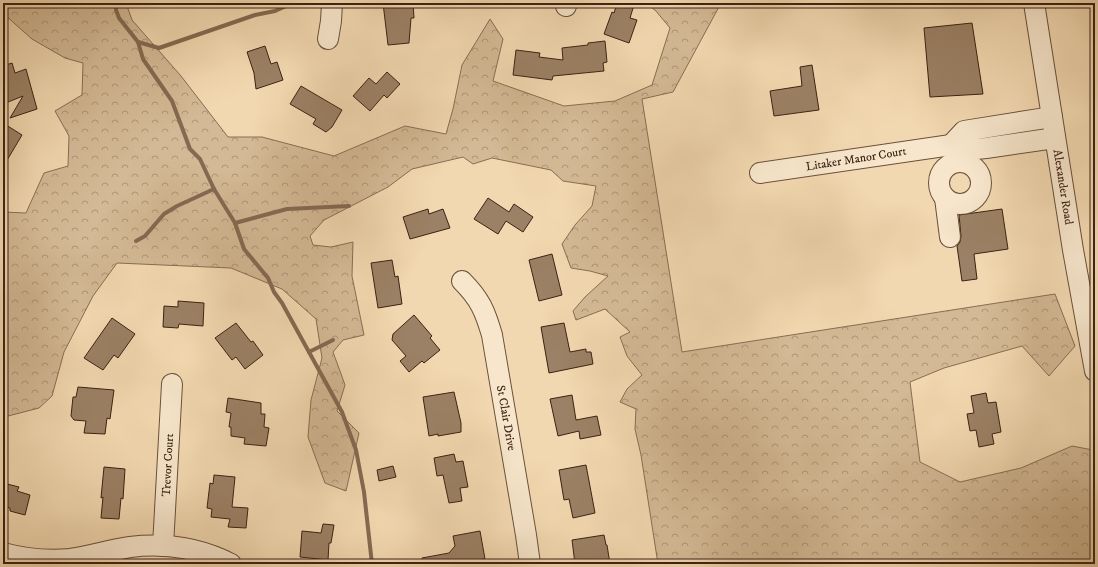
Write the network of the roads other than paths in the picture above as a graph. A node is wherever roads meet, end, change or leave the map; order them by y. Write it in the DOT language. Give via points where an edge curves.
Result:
graph roads {
  1 [pos="332,3"];
  2 [pos="1034,3"];
  3 [pos="328,40"];
  4 [pos="1052,117"];
  5 [pos="995,126"];
  6 [pos="1055,138"];
  7 [pos="951,145"];
  8 [pos="997,147"];
  9 [pos="927,148"];
  10 [pos="942,172"];
  11 [pos="760,174"];
  12 [pos="945,198"];
  13 [pos="950,237"];
  14 [pos="462,281"];
  15 [pos="1095,371"];
  16 [pos="172,384"];
  17 [pos="163,546"];
  18 [pos="3,553"];
  19 [pos="48,562"];
  20 [pos="231,564"];
  21 [pos="530,564"];
  1 -- 3 [label="street"];
  2 -- 4 [label="street, Alexander Road"];
  4 -- 5 [label="street"];
  4 -- 6 [label="street, Alexander Road"];
  5 -- 7 [label="street" via="964,131"];
  5 -- 8 [label="street"];
  6 -- 8 [label="street, Litaker Manor Court"];
  6 -- 15 [label="street, Alexander Road" via="1072,250"];
  7 -- 8 [label="street, Litaker Manor Court" via="966,150"];
  7 -- 9 [label="street, Litaker Manor Court"];
  9 -- 10 [label="street"];
  9 -- 11 [label="street, Litaker Manor Court"];
  10 -- 12 [label="street" via="939,186"];
  10 -- 12 [label="street" via="952,163 965,162 980,176 979,190 971,200 957,204"];
  12 -- 13 [label="street"];
  14 -- 21 [label="street, St Clair Drive" via="478,299 492,335"];
  16 -- 17 [label="street, Trevor Court"];
  17 -- 19 [label="street" via="130,547"];
  17 -- 20 [label="street" via="199,551"];
  18 -- 19 [label="street"];
}
